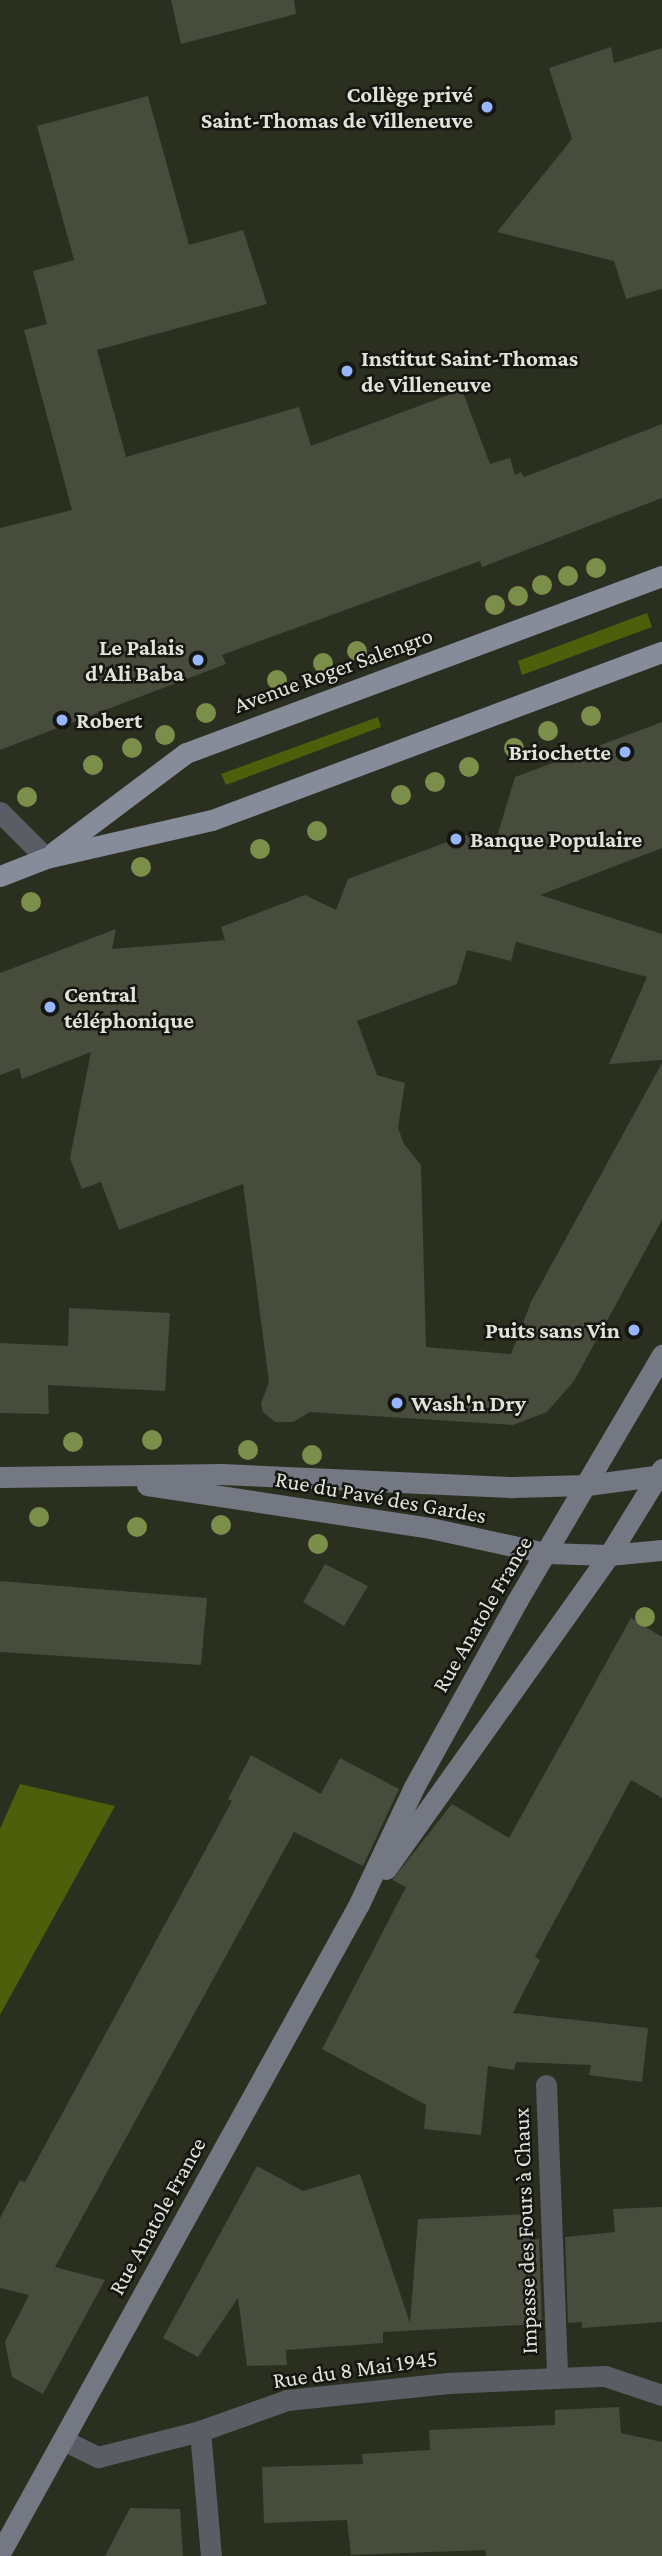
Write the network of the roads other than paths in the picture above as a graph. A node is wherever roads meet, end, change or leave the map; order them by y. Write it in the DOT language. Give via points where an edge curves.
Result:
graph roads {
  1 [pos="662,576"];
  2 [pos="662,652"];
  3 [pos="0,812"];
  4 [pos="46,858"];
  5 [pos="0,876"];
  6 [pos="662,1355"];
  7 [pos="661,1473"];
  8 [pos="93,1476"];
  9 [pos="0,1477"];
  10 [pos="587,1485"];
  11 [pos="662,1550"];
  12 [pos="546,1553"];
  13 [pos="609,1555"];
  14 [pos="359,1904"];
  15 [pos="546,2085"];
  16 [pos="557,2376"];
  17 [pos="662,2395"];
  18 [pos="200,2431"];
  19 [pos="63,2440"];
  20 [pos="0,2553"];
  21 [pos="211,2556"];
  1 -- 4 [label="main road, Avenue Roger Salengro" via="186,753"];
  2 -- 4 [label="main road, Avenue Roger Salengro" via="212,820"];
  3 -- 4 [label="street"];
  4 -- 5 [label="main road, Avenue Roger Salengro"];
  6 -- 10 [label="main road, Rue Anatole France"];
  7 -- 10 [label="main road, Rue du Pavé des Gardes"];
  7 -- 13 [label="main road, Rue Anatole France"];
  8 -- 9 [label="main road, Rue du Pavé des Gardes"];
  8 -- 10 [label="main road, Rue du Pavé des Gardes" via="222,1474 512,1488"];
  8 -- 12 [label="main road, Rue du Pavé des Gardes" via="440,1530"];
  10 -- 12 [label="main road, Rue Anatole France"];
  11 -- 13 [label="main road, Rue du Pavé des Gardes"];
  12 -- 13 [label="main road, Rue du Pavé des Gardes"];
  12 -- 14 [label="main road, Rue Anatole France" via="414,1787"];
  13 -- 14 [label="main road, Rue Anatole France" via="445,1791"];
  14 -- 19 [label="main road, Rue Anatole France"];
  15 -- 16 [label="street, Impasse des Fours à Chaux"];
  16 -- 17 [label="street, Rue du 8 Mai 1945" via="605,2376"];
  16 -- 18 [label="street, Rue du 8 Mai 1945" via="287,2400"];
  18 -- 19 [label="street, Rue du 8 Mai 1945" via="98,2457"];
  18 -- 21 [label="street"];
  19 -- 20 [label="main road, Rue Anatole France"];
}
